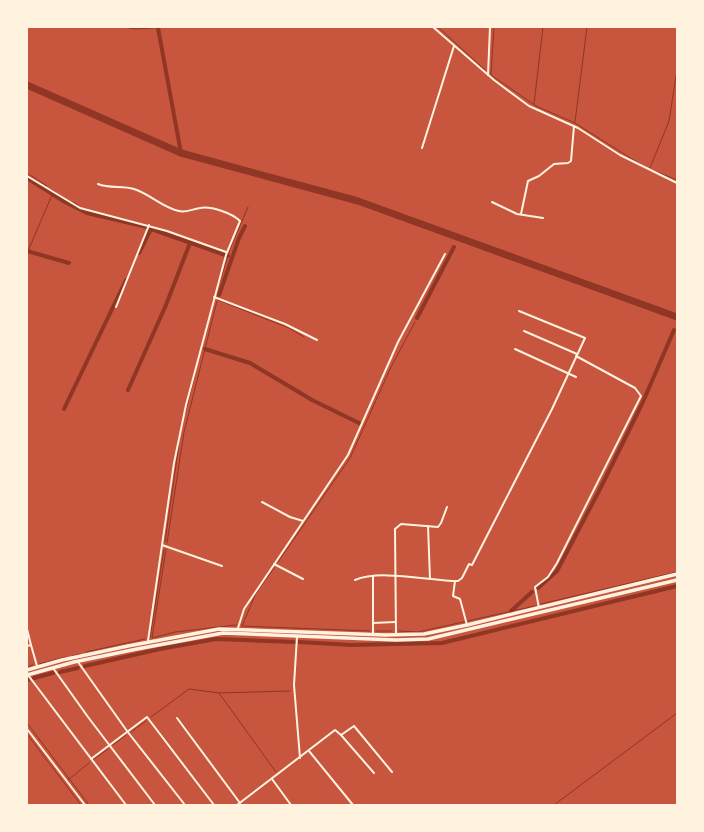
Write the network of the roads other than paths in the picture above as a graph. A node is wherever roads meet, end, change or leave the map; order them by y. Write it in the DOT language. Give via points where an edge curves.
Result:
graph roads {
  1 [pos="433,27"];
  2 [pos="490,27"];
  3 [pos="454,46"];
  4 [pos="488,75"];
  5 [pos="574,126"];
  6 [pos="422,148"];
  7 [pos="27,176"];
  8 [pos="677,183"];
  9 [pos="98,184"];
  10 [pos="492,202"];
  11 [pos="521,214"];
  12 [pos="543,218"];
  13 [pos="148,226"];
  14 [pos="227,252"];
  15 [pos="445,254"];
  16 [pos="214,297"];
  17 [pos="116,308"];
  18 [pos="519,311"];
  19 [pos="524,331"];
  20 [pos="317,340"];
  21 [pos="515,349"];
  22 [pos="577,355"];
  23 [pos="568,374"];
  24 [pos="576,377"];
  25 [pos="262,502"];
  26 [pos="447,507"];
  27 [pos="303,521"];
  28 [pos="428,526"];
  29 [pos="162,545"];
  30 [pos="274,564"];
  31 [pos="222,566"];
  32 [pos="677,574"];
  33 [pos="373,576"];
  34 [pos="395,576"];
  35 [pos="302,579"];
  36 [pos="430,579"];
  37 [pos="354,580"];
  38 [pos="677,580"];
  39 [pos="455,581"];
  40 [pos="539,608"];
  41 [pos="520,612"];
  42 [pos="521,617"];
  43 [pos="395,622"];
  44 [pos="372,623"];
  45 [pos="467,625"];
  46 [pos="238,628"];
  47 [pos="27,629"];
  48 [pos="320,632"];
  49 [pos="373,634"];
  50 [pos="396,635"];
  51 [pos="172,637"];
  52 [pos="297,637"];
  53 [pos="319,637"];
  54 [pos="148,642"];
  55 [pos="173,642"];
  56 [pos="32,645"];
  57 [pos="27,646"];
  58 [pos="78,662"];
  59 [pos="37,667"];
  60 [pos="53,668"];
  61 [pos="27,670"];
  62 [pos="28,675"];
  63 [pos="177,718"];
  64 [pos="27,729"];
  65 [pos="127,731"];
  66 [pos="341,735"];
  67 [pos="109,745"];
  68 [pos="309,751"];
  69 [pos="300,758"];
  70 [pos="91,759"];
  71 [pos="392,772"];
  72 [pos="374,773"];
  73 [pos="272,779"];
  74 [pos="239,804"];
  75 [pos="85,805"];
  76 [pos="126,805"];
  77 [pos="155,805"];
  78 [pos="185,805"];
  79 [pos="214,805"];
  80 [pos="291,805"];
  81 [pos="353,805"];
  1 -- 3 [label="street"];
  2 -- 4 [label="street"];
  3 -- 4 [label="street"];
  3 -- 6 [label="street"];
  4 -- 5 [label="street" via="529,106"];
  5 -- 8 [label="street" via="620,155"];
  5 -- 11 [label="street" via="571,161 554,164 528,181"];
  7 -- 13 [label="street" via="80,208"];
  9 -- 14 [label="street" via="137,190 177,211 186,212 202,208 238,219 240,222"];
  10 -- 11 [label="street"];
  11 -- 12 [label="street"];
  13 -- 14 [label="street"];
  13 -- 17 [label="street"];
  14 -- 16 [label="street"];
  15 -- 27 [label="street" via="398,342 348,455"];
  16 -- 20 [label="street" via="285,324"];
  16 -- 29 [label="street" via="186,405 174,463"];
  18 -- 22 [label="street" via="585,338"];
  19 -- 22 [label="street"];
  21 -- 23 [label="street"];
  22 -- 23 [label="street"];
  22 -- 40 [label="street" via="635,388 641,396 568,543 548,577 535,587"];
  23 -- 24 [label="street"];
  23 -- 39 [label="street" via="472,565 469,564 462,578"];
  25 -- 27 [label="street"];
  26 -- 28 [label="street" via="439,527"];
  27 -- 30 [label="street"];
  28 -- 34 [label="street" via="401,524 396,527"];
  28 -- 36 [label="street"];
  29 -- 31 [label="street"];
  29 -- 54 [label="street"];
  30 -- 35 [label="street"];
  30 -- 46 [label="street" via="244,609"];
  32 -- 40 [label="highway"];
  33 -- 34 [label="street"];
  33 -- 37 [label="street"];
  33 -- 44 [label="street"];
  34 -- 36 [label="street"];
  34 -- 43 [label="street"];
  36 -- 39 [label="street"];
  38 -- 42 [label="highway"];
  39 -- 45 [label="street" via="453,596 460,598"];
  40 -- 41 [label="highway"];
  41 -- 42 [label="highway"];
  41 -- 45 [label="highway"];
  42 -- 53 [label="highway" via="421,639"];
  43 -- 44 [label="street"];
  43 -- 50 [label="street"];
  44 -- 49 [label="street"];
  45 -- 50 [label="highway" via="424,634"];
  46 -- 48 [label="highway"];
  46 -- 51 [label="highway" via="213,629"];
  47 -- 56 [label="street"];
  48 -- 49 [label="highway"];
  48 -- 53 [label="highway"];
  49 -- 50 [label="highway"];
  51 -- 54 [label="highway"];
  51 -- 55 [label="highway"];
  52 -- 53 [label="highway"];
  52 -- 55 [label="highway" via="223,633"];
  52 -- 69 [label="street" via="294,685"];
  54 -- 59 [label="highway"];
  55 -- 58 [label="highway"];
  56 -- 57 [label="street"];
  56 -- 59 [label="street"];
  58 -- 60 [label="highway"];
  58 -- 65 [label="street"];
  59 -- 61 [label="highway"];
  60 -- 62 [label="highway"];
  60 -- 67 [label="street"];
  62 -- 70 [label="street"];
  63 -- 74 [label="street"];
  64 -- 75 [label="street"];
  65 -- 67 [label="street"];
  65 -- 78 [label="street"];
  65 -- 79 [label="street" via="147,717"];
  66 -- 68 [label="street" via="335,730"];
  66 -- 71 [label="street" via="356,727"];
  66 -- 72 [label="street"];
  67 -- 70 [label="street"];
  67 -- 77 [label="street"];
  68 -- 69 [label="street"];
  68 -- 81 [label="street"];
  69 -- 73 [label="street"];
  70 -- 76 [label="street"];
  73 -- 74 [label="street"];
  73 -- 80 [label="street"];
}
